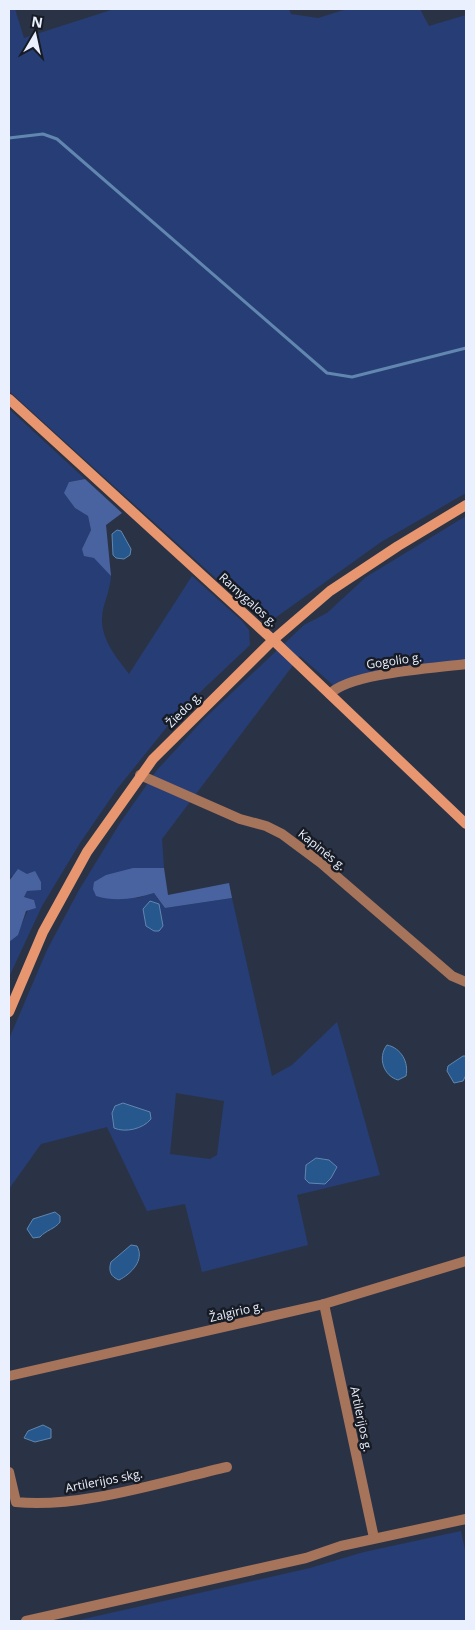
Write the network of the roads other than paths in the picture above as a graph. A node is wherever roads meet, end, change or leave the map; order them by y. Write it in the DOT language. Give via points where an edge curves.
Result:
graph roads {
  1 [pos="9,399"];
  2 [pos="466,506"];
  3 [pos="273,640"];
  4 [pos="466,664"];
  5 [pos="330,694"];
  6 [pos="140,775"];
  7 [pos="466,824"];
  8 [pos="466,982"];
  9 [pos="9,1012"];
  10 [pos="466,1262"];
  11 [pos="324,1304"];
  12 [pos="9,1376"];
  13 [pos="227,1467"];
  14 [pos="9,1472"];
  15 [pos="13,1505"];
  16 [pos="466,1519"];
  17 [pos="374,1538"];
  18 [pos="26,1621"];
  1 -- 3 [label="street, Ramygalos g."];
  2 -- 3 [label="street, Žiedo g." via="330,591"];
  3 -- 5 [label="street, Ramygalos g."];
  3 -- 6 [label="street, Žiedo g."];
  4 -- 5 [label="street, Gogolio g." via="363,678 344,684"];
  5 -- 7 [label="street, Ramygalos g."];
  6 -- 8 [label="street, Kapinės g." via="282,834 321,863 452,976"];
  6 -- 9 [label="street, Žiedo g." via="87,852 47,924"];
  10 -- 11 [label="street, Žalgirio g."];
  11 -- 12 [label="street, Žalgirio g."];
  11 -- 17 [label="street, Artilerijos g."];
  13 -- 15 [label="street, Artilerijos skg." via="50,1505"];
  14 -- 15 [label="street, Artilerijos skg."];
  16 -- 17 [label="street"];
  17 -- 18 [label="street" via="306,1558"];
}
